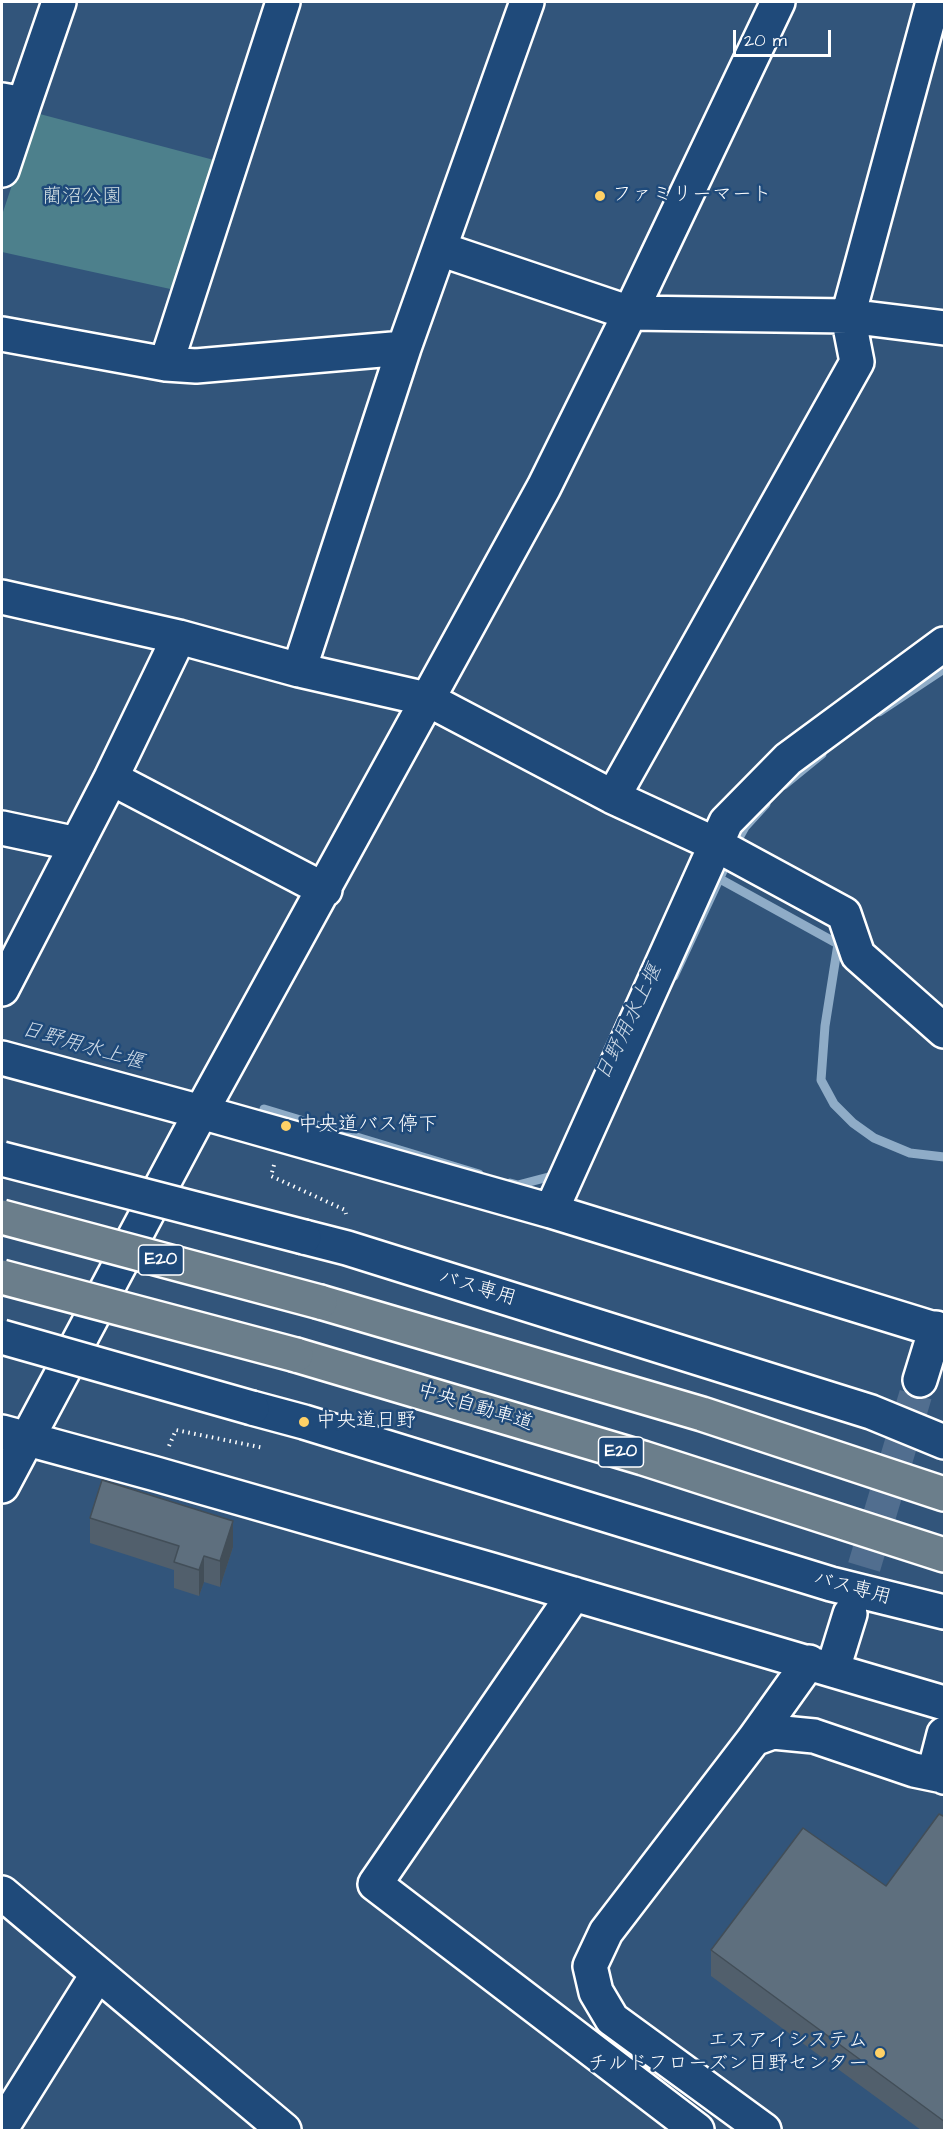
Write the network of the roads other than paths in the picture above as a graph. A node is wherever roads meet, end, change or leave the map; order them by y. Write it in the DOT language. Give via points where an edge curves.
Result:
graph roads {
  1 [pos="59,2"];
  2 [pos="284,2"];
  3 [pos="527,2"];
  4 [pos="778,2"];
  5 [pos="933,2"];
  6 [pos="13,102"];
  7 [pos="2,170"];
  8 [pos="440,249"];
  9 [pos="630,313"];
  10 [pos="848,316"];
  11 [pos="945,328"];
  12 [pos="2,334"];
  13 [pos="404,348"];
  14 [pos="166,364"];
  15 [pos="2,597"];
  16 [pos="179,637"];
  17 [pos="945,644"];
  18 [pos="299,670"];
  19 [pos="427,699"];
  20 [pos="111,778"];
  21 [pos="613,797"];
  22 [pos="2,828"];
  23 [pos="76,844"];
  24 [pos="727,851"];
  25 [pos="325,890"];
  26 [pos="2,989"];
  27 [pos="945,1031"];
  28 [pos="2,1058"];
  29 [pos="201,1112"];
  30 [pos="2,1160"];
  31 [pos="563,1185"];
  32 [pos="2,1217"];
  33 [pos="2,1277"];
  34 [pos="940,1330"];
  35 [pos="2,1337"];
  36 [pos="920,1380"];
  37 [pos="15,1435"];
  38 [pos="945,1442"];
  39 [pos="2,1486"];
  40 [pos="945,1494"];
  41 [pos="945,1555"];
  42 [pos="574,1594"];
  43 [pos="945,1612"];
  44 [pos="850,1614"];
  45 [pos="821,1665"];
  46 [pos="945,1703"];
  47 [pos="945,1734"];
  48 [pos="754,1739"];
  49 [pos="944,1776"];
  50 [pos="2,1893"];
  51 [pos="97,1975"];
  52 [pos="2,2127"];
  53 [pos="284,2130"];
  54 [pos="697,2130"];
  55 [pos="764,2130"];
  1 -- 6 [label="street"];
  2 -- 14 [label="street"];
  3 -- 8 [label="street"];
  4 -- 9 [label="street"];
  5 -- 10 [label="street"];
  6 -- 7 [label="street"];
  8 -- 9 [label="street"];
  8 -- 13 [label="street"];
  9 -- 10 [label="street"];
  9 -- 19 [label="street" via="544,488"];
  10 -- 11 [label="street"];
  10 -- 21 [label="street" via="857,362"];
  12 -- 14 [label="street"];
  13 -- 14 [label="street" via="196,366"];
  13 -- 18 [label="street"];
  15 -- 16 [label="street"];
  16 -- 18 [label="street"];
  16 -- 20 [label="street"];
  17 -- 24 [label="street" via="788,759 726,822"];
  18 -- 19 [label="street"];
  19 -- 21 [label="street"];
  19 -- 25 [label="street"];
  20 -- 23 [label="street"];
  20 -- 25 [label="street"];
  21 -- 24 [label="street"];
  22 -- 23 [label="street"];
  23 -- 26 [label="street"];
  24 -- 27 [label="street" via="844,914 858,955"];
  24 -- 31 [label="street"];
  25 -- 29 [label="street"];
  28 -- 29 [label="street"];
  29 -- 31 [label="street" via="282,1135"];
  29 -- 37 [label="street"];
  30 -- 38 [label="street, バス専用, bridge" via="346,1248 871,1412"];
  31 -- 34 [label="street"];
  32 -- 40 [label="highway, E20, bridge" via="320,1302 702,1414"];
  33 -- 41 [label="highway, 中央自動車道 / E20, bridge" via="296,1355 643,1458"];
  34 -- 36 [label="street"];
  35 -- 43 [label="street, バス専用, bridge" via="304,1422 831,1584"];
  37 -- 39 [label="street"];
  37 -- 42 [label="street"];
  42 -- 45 [label="street"];
  42 -- 54 [label="street" via="375,1884"];
  44 -- 45 [label="street"];
  45 -- 46 [label="street"];
  45 -- 48 [label="street"];
  47 -- 49 [label="street" via="936,1765"];
  48 -- 49 [label="street" via="773,1732 814,1736 914,1770"];
  48 -- 55 [label="street" via="606,1932 590,1966 596,1992 612,2019"];
  50 -- 51 [label="street"];
  51 -- 52 [label="street"];
  51 -- 53 [label="street"];
}
